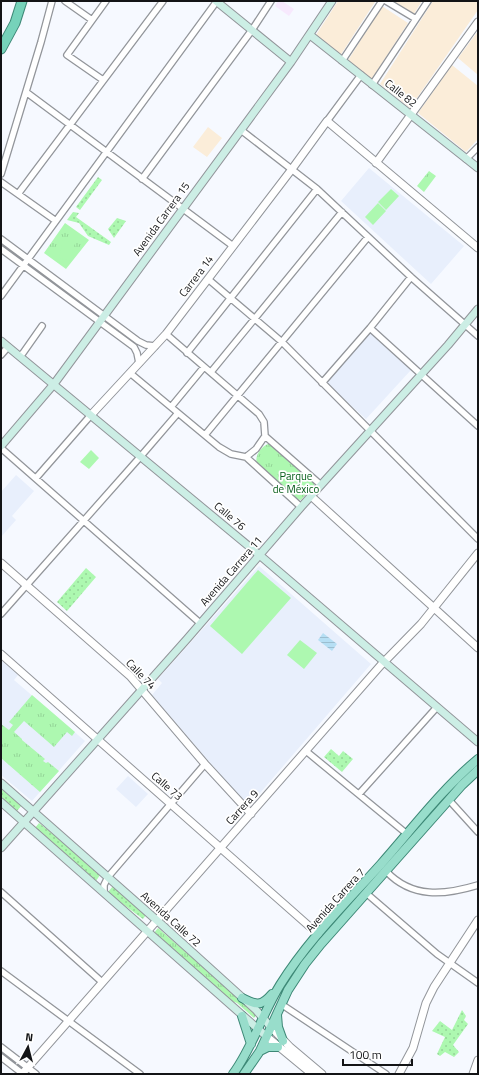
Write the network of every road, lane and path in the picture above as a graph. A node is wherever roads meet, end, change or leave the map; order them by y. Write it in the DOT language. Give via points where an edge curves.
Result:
graph roads {
  1 [pos="22,1"];
  2 [pos="52,1"];
  3 [pos="65,1"];
  4 [pos="106,1"];
  5 [pos="163,1"];
  6 [pos="217,1"];
  7 [pos="271,1"];
  8 [pos="332,1"];
  9 [pos="382,1"];
  10 [pos="386,1"];
  11 [pos="428,1"];
  12 [pos="416,19"];
  13 [pos="92,20"];
  14 [pos="478,22"];
  15 [pos="252,30"];
  16 [pos="310,35"];
  17 [pos="1,49"];
  18 [pos="342,61"];
  19 [pos="291,62"];
  20 [pos="360,75"];
  21 [pos="103,80"];
  22 [pos="372,85"];
  23 [pos="26,92"];
  24 [pos="410,115"];
  25 [pos="327,121"];
  26 [pos="70,126"];
  27 [pos="241,130"];
  28 [pos="477,151"];
  29 [pos="106,152"];
  30 [pos="478,158"];
  31 [pos="466,159"];
  32 [pos="376,163"];
  33 [pos="476,167"];
  34 [pos="292,169"];
  35 [pos="1,174"];
  36 [pos="142,179"];
  37 [pos="1,182"];
  38 [pos="317,189"];
  39 [pos="18,194"];
  40 [pos="182,208"];
  41 [pos="342,212"];
  42 [pos="56,221"];
  43 [pos="368,237"];
  44 [pos="1,239"];
  45 [pos="233,246"];
  46 [pos="478,248"];
  47 [pos="1,249"];
  48 [pos="28,259"];
  49 [pos="23,265"];
  50 [pos="412,277"];
  51 [pos="208,279"];
  52 [pos="1,296"];
  53 [pos="230,298"];
  54 [pos="478,309"];
  55 [pos="102,318"];
  56 [pos="256,318"];
  57 [pos="465,324"];
  58 [pos="42,326"];
  59 [pos="370,328"];
  60 [pos="166,334"];
  61 [pos="478,336"];
  62 [pos="1,341"];
  63 [pos="282,342"];
  64 [pos="156,346"];
  65 [pos="8,347"];
  66 [pos="187,352"];
  67 [pos="1,355"];
  68 [pos="20,356"];
  69 [pos="139,363"];
  70 [pos="204,367"];
  71 [pos="211,372"];
  72 [pos="130,373"];
  73 [pos="421,374"];
  74 [pos="322,383"];
  75 [pos="54,384"];
  76 [pos="238,395"];
  77 [pos="171,407"];
  78 [pos="178,413"];
  79 [pos="91,415"];
  80 [pos="478,426"];
  81 [pos="370,431"];
  82 [pos="205,435"];
  83 [pos="266,436"];
  84 [pos="1,447"];
  85 [pos="141,456"];
  86 [pos="246,457"];
  87 [pos="36,478"];
  88 [pos="321,485"];
  89 [pos="311,496"];
  90 [pos="301,507"];
  91 [pos="83,520"];
  92 [pos="478,539"];
  93 [pos="478,553"];
  94 [pos="259,555"];
  95 [pos="1,563"];
  96 [pos="27,585"];
  97 [pos="434,608"];
  98 [pos="1,614"];
  99 [pos="200,623"];
  100 [pos="478,648"];
  101 [pos="1,654"];
  102 [pos="384,662"];
  103 [pos="142,689"];
  104 [pos="437,707"];
  105 [pos="97,739"];
  106 [pos="478,742"];
  107 [pos="306,751"];
  108 [pos="478,759"];
  109 [pos="205,764"];
  110 [pos="478,770"];
  111 [pos="1,783"];
  112 [pos="359,794"];
  113 [pos="449,800"];
  114 [pos="1,802"];
  115 [pos="171,804"];
  116 [pos="33,811"];
  117 [pos="251,814"];
  118 [pos="24,822"];
  119 [pos="478,832"];
  120 [pos="407,834"];
  121 [pos="1,848"];
  122 [pos="220,848"];
  123 [pos="386,871"];
  124 [pos="108,877"];
  125 [pos="478,885"];
  126 [pos="1,892"];
  127 [pos="104,892"];
  128 [pos="366,893"];
  129 [pos="156,920"];
  130 [pos="478,920"];
  131 [pos="475,929"];
  132 [pos="147,930"];
  133 [pos="318,934"];
  134 [pos="450,964"];
  135 [pos="1,971"];
  136 [pos="102,982"];
  137 [pos="478,983"];
  138 [pos="280,985"];
  139 [pos="242,998"];
  140 [pos="281,1004"];
  141 [pos="277,1012"];
  142 [pos="242,1016"];
  143 [pos="263,1018"];
  144 [pos="68,1021"];
  145 [pos="270,1026"];
  146 [pos="258,1029"];
  147 [pos="266,1036"];
  148 [pos="250,1044"];
  149 [pos="281,1044"];
  150 [pos="4,1049"];
  151 [pos="260,1051"];
  152 [pos="1,1057"];
  153 [pos="478,1060"];
  154 [pos="28,1068"];
  155 [pos="22,1074"];
  156 [pos="36,1074"];
  157 [pos="140,1074"];
  158 [pos="233,1074"];
  159 [pos="244,1074"];
  160 [pos="312,1074"];
  161 [pos="322,1074"];
  162 [pos="386,1074"];
  163 [pos="399,1074"];
  164 [pos="473,1074"];
  1 -- 17 [label="highway" via="15,23"];
  2 -- 23 [label="street"];
  3 -- 13 [label="street"];
  4 -- 13 [label="street"];
  5 -- 21 [label="street"];
  6 -- 15 [label="main road"];
  6 -- 29 [label="street"];
  7 -- 15 [label="street"];
  8 -- 16 [label="main road, Avenida Carrera 15"];
  9 -- 18 [label="street"];
  10 -- 12 [label="street"];
  11 -- 12 [label="street"];
  12 -- 22 [label="street"];
  13 -- 21 [label="street" via="67,55"];
  14 -- 24 [label="street"];
  15 -- 19 [label="main road"];
  15 -- 36 [label="street"];
  16 -- 18 [label="main road, Calle 82"];
  16 -- 19 [label="main road, Avenida Carrera 15"];
  18 -- 20 [label="main road, Calle 82"];
  19 -- 27 [label="main road, Avenida Carrera 15"];
  20 -- 22 [label="main road, Calle 82"];
  20 -- 25 [label="street, Carrera 14"];
  21 -- 26 [label="street"];
  22 -- 24 [label="main road, Calle 82"];
  23 -- 26 [label="street"];
  23 -- 35 [label="street"];
  24 -- 31 [label="main road, Calle 82"];
  24 -- 32 [label="street"];
  25 -- 32 [label="street"];
  25 -- 34 [label="street, Carrera 14"];
  26 -- 29 [label="street"];
  26 -- 39 [label="street"];
  27 -- 34 [label="street"];
  27 -- 40 [label="main road, Avenida Carrera 15"];
  28 -- 31 [label="street"];
  29 -- 36 [label="street"];
  29 -- 42 [label="street"];
  30 -- 33 [label="main road" via="475,161"];
  31 -- 33 [label="main road, Calle 82"];
  32 -- 46 [label="street"];
  34 -- 38 [label="street"];
  34 -- 45 [label="street, Carrera 14"];
  36 -- 40 [label="street"];
  37 -- 39 [label="street"];
  38 -- 41 [label="street"];
  38 -- 53 [label="street"];
  39 -- 42 [label="street"];
  40 -- 45 [label="street"];
  40 -- 55 [label="main road, Avenida Carrera 15"];
  41 -- 43 [label="street"];
  41 -- 56 [label="street"];
  42 -- 48 [label="street"];
  43 -- 50 [label="street"];
  43 -- 63 [label="street"];
  44 -- 48 [label="street"];
  45 -- 51 [label="street, Carrera 14"];
  47 -- 49 [label="street"];
  48 -- 49 [label="street"];
  48 -- 55 [label="street"];
  49 -- 52 [label="street"];
  49 -- 55 [label="street"];
  50 -- 57 [label="street"];
  50 -- 59 [label="street"];
  51 -- 53 [label="street"];
  51 -- 60 [label="street, Carrera 14"];
  53 -- 56 [label="street"];
  53 -- 66 [label="street"];
  54 -- 57 [label="main road, Avenida Carrera 11"];
  55 -- 64 [label="street" via="138,341"];
  55 -- 69 [label="street" via="134,347"];
  55 -- 75 [label="main road, Avenida Carrera 15"];
  56 -- 63 [label="street"];
  56 -- 71 [label="street"];
  57 -- 61 [label="street"];
  57 -- 73 [label="main road, Avenida Carrera 11"];
  58 -- 68 [label="street"];
  59 -- 73 [label="street"];
  59 -- 74 [label="street"];
  60 -- 64 [label="street, Carrera 14"];
  60 -- 66 [label="street"];
  62 -- 65 [label="main road, Calle 76"];
  63 -- 74 [label="street"];
  63 -- 76 [label="street"];
  64 -- 69 [label="street, Carrera 14"];
  65 -- 67 [label="street"];
  65 -- 68 [label="main road, Calle 76"];
  66 -- 70 [label="street"];
  68 -- 75 [label="main road, Calle 76"];
  69 -- 72 [label="street, Carrera 14"];
  70 -- 71 [label="street"];
  70 -- 77 [label="street"];
  71 -- 76 [label="street"];
  72 -- 77 [label="street"];
  72 -- 79 [label="street, Carrera 14"];
  73 -- 80 [label="street"];
  73 -- 81 [label="main road, Avenida Carrera 11"];
  74 -- 81 [label="street"];
  75 -- 79 [label="main road, Calle 76"];
  75 -- 84 [label="main road, Avenida Carrera 15"];
  76 -- 82 [label="street"];
  76 -- 83 [label="street" via="261,416"];
  77 -- 78 [label="street"];
  78 -- 82 [label="street"];
  78 -- 85 [label="street"];
  79 -- 85 [label="main road, Calle 76"];
  79 -- 87 [label="street, Carrera 14"];
  81 -- 88 [label="main road, Avenida Carrera 11"];
  81 -- 92 [label="street"];
  82 -- 86 [label="street" via="231,454"];
  83 -- 86 [label="street"];
  83 -- 88 [label="street"];
  84 -- 87 [label="street"];
  85 -- 91 [label="street"];
  85 -- 94 [label="main road, Calle 76"];
  86 -- 90 [label="street"];
  87 -- 91 [label="street"];
  88 -- 89 [label="main road, Avenida Carrera 11"];
  89 -- 90 [label="main road, Avenida Carrera 11"];
  89 -- 97 [label="street"];
  90 -- 94 [label="main road, Avenida Carrera 11"];
  91 -- 96 [label="street"];
  91 -- 99 [label="street"];
  93 -- 97 [label="street, Carrera 9"];
  94 -- 99 [label="main road, Avenida Carrera 11"];
  94 -- 102 [label="main road, Calle 76"];
  95 -- 96 [label="street, Calle 74"];
  96 -- 98 [label="street"];
  96 -- 103 [label="street, Calle 74"];
  97 -- 100 [label="street"];
  97 -- 102 [label="street, Carrera 9"];
  99 -- 103 [label="main road, Avenida Carrera 11"];
  101 -- 105 [label="street, Calle 73"];
  102 -- 104 [label="main road, Calle 76"];
  102 -- 107 [label="street, Carrera 9"];
  103 -- 105 [label="main road, Avenida Carrera 11"];
  103 -- 109 [label="street, Calle 74"];
  104 -- 106 [label="main road, Calle 76"];
  104 -- 112 [label="street"];
  105 -- 115 [label="street, Calle 73"];
  105 -- 116 [label="main road, Avenida Carrera 11"];
  107 -- 112 [label="street"];
  107 -- 117 [label="street, Carrera 9"];
  108 -- 120 [label="main road, Avenida Carrera 7" via="456,778"];
  109 -- 115 [label="street"];
  109 -- 117 [label="street, Calle 74"];
  110 -- 113 [label="main road, Avenida Carrera 7"];
  111 -- 116 [label="main road, Avenida Calle 72"];
  112 -- 120 [label="street"];
  113 -- 119 [label="street"];
  113 -- 123 [label="main road, Avenida Carrera 7"];
  114 -- 118 [label="main road, Avenida Calle 72"];
  115 -- 122 [label="street, Calle 73"];
  115 -- 124 [label="street"];
  116 -- 118 [label="main road, Avenida Carrera 11"];
  116 -- 124 [label="main road, Avenida Calle 72"];
  117 -- 122 [label="street, Carrera 9"];
  118 -- 121 [label="main road, Avenida Carrera 11"];
  118 -- 127 [label="main road, Avenida Calle 72"];
  120 -- 133 [label="main road, Avenida Carrera 7"];
  122 -- 129 [label="street, Carrera 9"];
  122 -- 133 [label="street, Calle 73"];
  123 -- 125 [label="street" via="404,886 415,890 451,892"];
  123 -- 128 [label="main road, Avenida Carrera 7"];
  124 -- 127 [label="street"];
  124 -- 129 [label="main road, Avenida Calle 72"];
  126 -- 136 [label="street"];
  127 -- 132 [label="main road, Avenida Calle 72"];
  128 -- 134 [label="street"];
  128 -- 140 [label="main road, Avenida Carrera 7" via="305,964"];
  129 -- 132 [label="street, Carrera 9"];
  129 -- 139 [label="main road, Avenida Calle 72"];
  130 -- 131 [label="street"];
  131 -- 134 [label="street"];
  132 -- 136 [label="street, Carrera 9"];
  132 -- 142 [label="main road, Avenida Calle 72"];
  133 -- 138 [label="main road, Avenida Carrera 7"];
  134 -- 137 [label="street"];
  134 -- 163 [label="street" via="426,1003 414,1048"];
  135 -- 144 [label="street"];
  136 -- 144 [label="street, Carrera 9"];
  138 -- 139 [label="main road" via="268,1000 262,1003 254,1004"];
  138 -- 143 [label="main road, Avenida Carrera 7"];
  139 -- 143 [label="main road, Avenida Calle 72"];
  140 -- 141 [label="main road, Avenida Carrera 7"];
  140 -- 162 [label="street"];
  141 -- 145 [label="main road, Avenida Carrera 7"];
  141 -- 149 [label="main road"];
  142 -- 146 [label="main road, Avenida Calle 72"];
  142 -- 148 [label="main road"];
  143 -- 145 [label="main road, Avenida Calle 72"];
  143 -- 146 [label="main road, Avenida Carrera 7"];
  144 -- 154 [label="street, Carrera 9"];
  144 -- 157 [label="street"];
  145 -- 147 [label="main road, Avenida Carrera 7"];
  145 -- 149 [label="street, Avenida Calle 72"];
  146 -- 147 [label="main road, Avenida Calle 72"];
  146 -- 148 [label="main road, Avenida Carrera 7"];
  147 -- 149 [label="street, Avenida Calle 72"];
  147 -- 151 [label="main road, Avenida Carrera 7"];
  148 -- 158 [label="main road, Avenida Carrera 7"];
  149 -- 151 [label="main road"];
  149 -- 160 [label="street, Avenida Calle 72"];
  149 -- 161 [label="street, Avenida Calle 72"];
  150 -- 152 [label="street"];
  150 -- 154 [label="street"];
  151 -- 159 [label="main road, Avenida Carrera 7"];
  152 -- 155 [label="street"];
  153 -- 164 [label="street"];
  154 -- 155 [label="street, Carrera 9"];
  154 -- 156 [label="street"];
}
